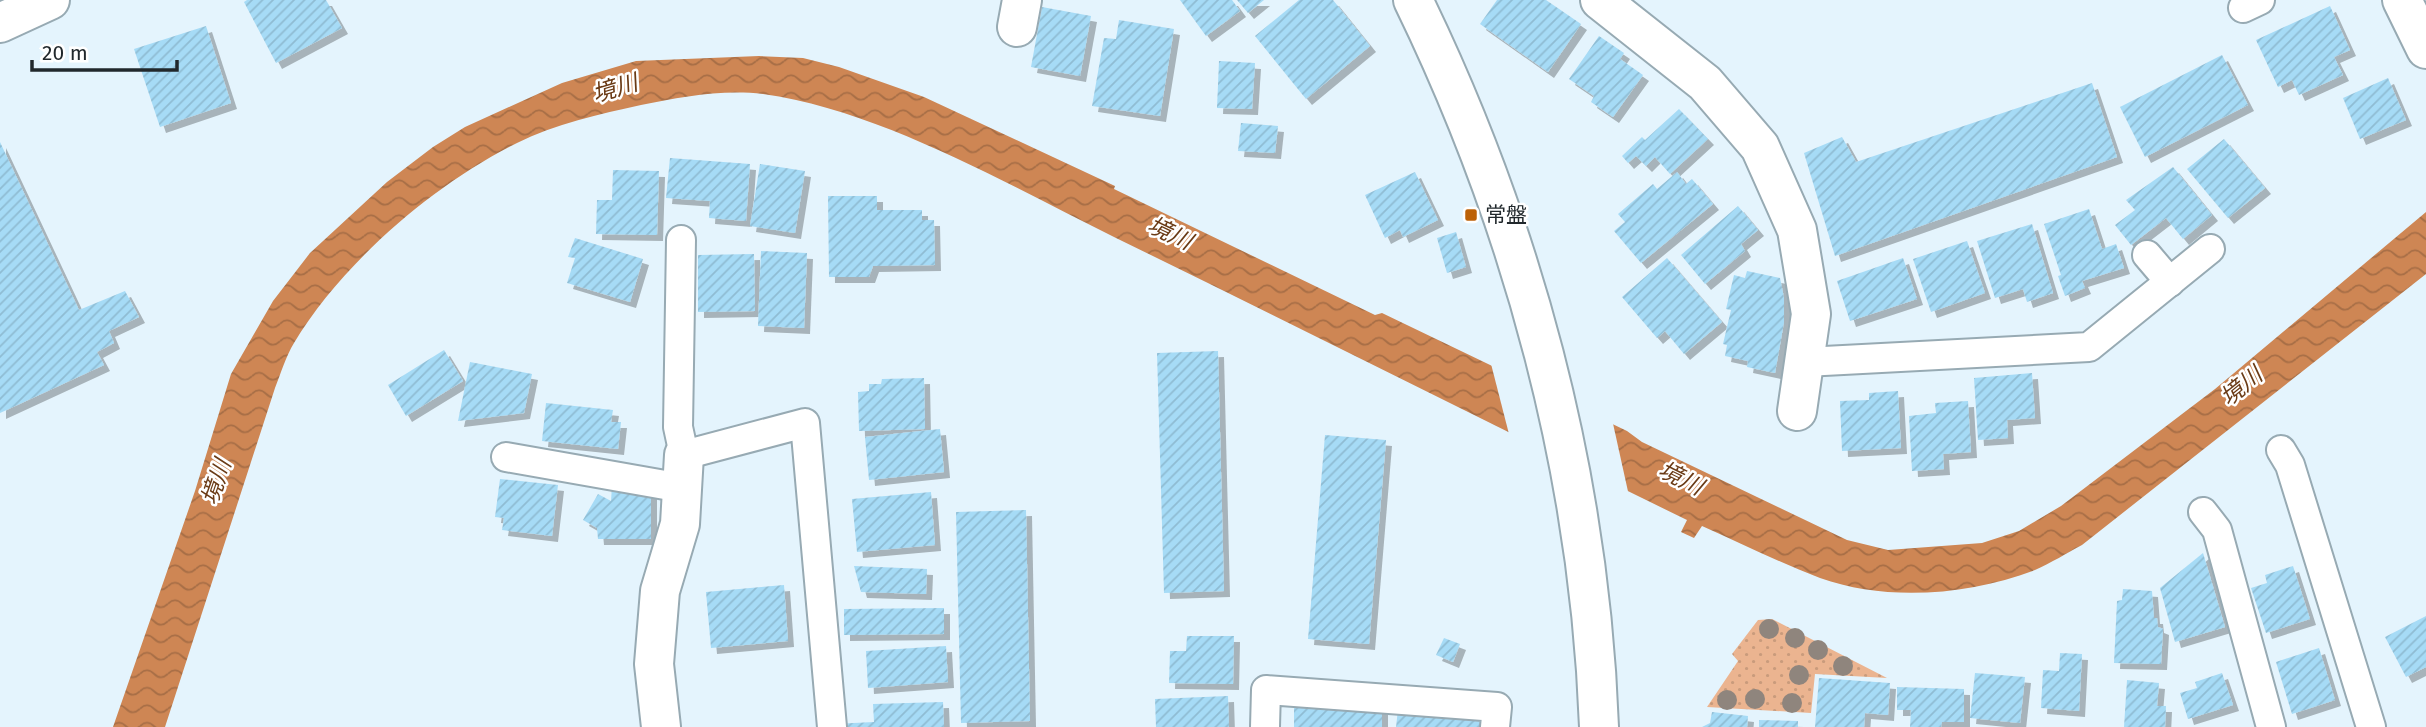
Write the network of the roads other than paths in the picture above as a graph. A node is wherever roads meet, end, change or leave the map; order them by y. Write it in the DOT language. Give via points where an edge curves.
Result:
graph roads {
  1 [pos="50,0"];
  2 [pos="1413,0"];
  3 [pos="1600,0"];
  4 [pos="2402,0"];
  5 [pos="0,23"];
  6 [pos="2426,49"];
  7 [pos="681,240"];
  8 [pos="2210,249"];
  9 [pos="2147,255"];
  10 [pos="2170,282"];
  11 [pos="1805,362"];
  12 [pos="1797,411"];
  13 [pos="2281,450"];
  14 [pos="506,457"];
  15 [pos="683,472"];
  16 [pos="2203,512"];
  17 [pos="661,727"];
  18 [pos="832,727"];
  19 [pos="1265,727"];
  20 [pos="1495,727"];
  21 [pos="1599,727"];
  22 [pos="2271,727"];
  23 [pos="2371,727"];
  1 -- 5 [label="street"];
  2 -- 21 [label="street" via="1484,162 1540,340 1582,532"];
  3 -- 11 [label="street" via="1705,83 1760,147 1797,230 1811,314"];
  4 -- 6 [label="street"];
  7 -- 15 [label="lane" via="678,427"];
  8 -- 10 [label="lane"];
  9 -- 10 [label="lane"];
  10 -- 11 [label="lane" via="2089,347"];
  11 -- 12 [label="street"];
  13 -- 23 [label="lane" via="2290,465"];
  14 -- 15 [label="lane"];
  15 -- 17 [label="street" via="680,524 660,591 654,664"];
  15 -- 18 [label="lane" via="805,423"];
  16 -- 22 [label="lane" via="2217,530"];
  19 -- 20 [label="lane" via="1266,690 1497,707"];
}
